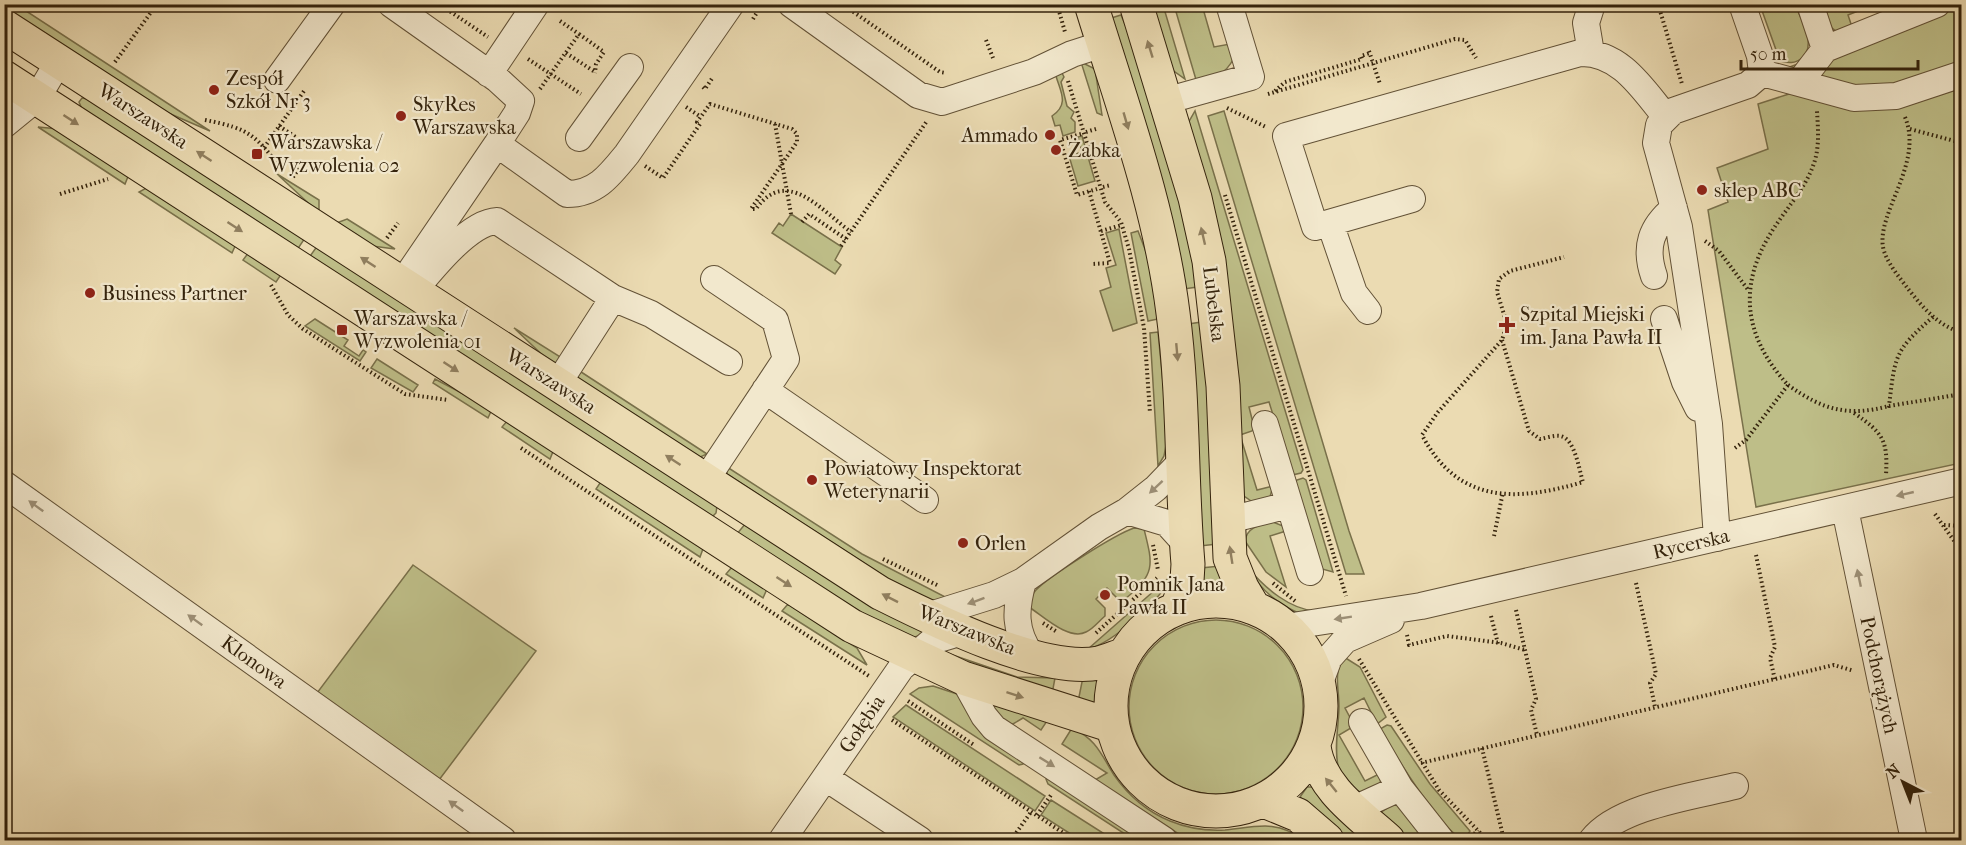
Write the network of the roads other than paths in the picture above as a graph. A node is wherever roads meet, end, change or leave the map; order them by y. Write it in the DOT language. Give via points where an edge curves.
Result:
graph roads {
  1 [pos="332,4"];
  2 [pos="391,4"];
  3 [pos="536,4"];
  4 [pos="731,4"];
  5 [pos="791,4"];
  6 [pos="1091,4"];
  7 [pos="1136,4"];
  8 [pos="1229,4"];
  9 [pos="1592,4"];
  10 [pos="1742,4"];
  11 [pos="1810,4"];
  12 [pos="1937,4"];
  13 [pos="4,26"];
  14 [pos="1103,44"];
  15 [pos="1825,49"];
  16 [pos="1591,53"];
  17 [pos="59,62"];
  18 [pos="630,67"];
  19 [pos="1762,73"];
  20 [pos="489,74"];
  21 [pos="1962,74"];
  22 [pos="4,77"];
  23 [pos="278,80"];
  24 [pos="1811,86"];
  25 [pos="37,98"];
  26 [pos="1165,101"];
  27 [pos="1665,116"];
  28 [pos="4,125"];
  29 [pos="579,138"];
  30 [pos="497,144"];
  31 [pos="1412,199"];
  32 [pos="1676,217"];
  33 [pos="1330,223"];
  34 [pos="1654,276"];
  35 [pos="714,279"];
  36 [pos="407,288"];
  37 [pos="613,298"];
  38 [pos="1215,306"];
  39 [pos="1368,311"];
  40 [pos="1173,312"];
  41 [pos="1664,319"];
  42 [pos="729,362"];
  43 [pos="557,385"];
  44 [pos="765,390"];
  45 [pos="1265,424"];
  46 [pos="1709,424"];
  47 [pos="1182,461"];
  48 [pos="705,481"];
  49 [pos="1962,481"];
  50 [pos="4,484"];
  51 [pos="925,500"];
  52 [pos="737,502"];
  53 [pos="1289,505"];
  54 [pos="1845,509"];
  55 [pos="1127,511"];
  56 [pos="1229,520"];
  57 [pos="714,537"];
  58 [pos="1717,538"];
  59 [pos="1186,544"];
  60 [pos="1310,572"];
  61 [pos="1023,581"];
  62 [pos="1421,606"];
  63 [pos="1177,608"];
  64 [pos="1254,608"];
  65 [pos="927,616"];
  66 [pos="1286,627"];
  67 [pos="962,632"];
  68 [pos="1125,654"];
  69 [pos="911,656"];
  70 [pos="1031,656"];
  71 [pos="963,678"];
  72 [pos="1319,685"];
  73 [pos="1362,722"];
  74 [pos="1113,726"];
  75 [pos="1314,746"];
  76 [pos="826,778"];
  77 [pos="1735,786"];
  78 [pos="1400,788"];
  79 [pos="1264,801"];
  80 [pos="1354,808"];
  81 [pos="503,840"];
  82 [pos="782,840"];
  83 [pos="920,840"];
  84 [pos="1164,840"];
  85 [pos="1327,840"];
  86 [pos="1388,840"];
  87 [pos="1442,840"];
  88 [pos="1592,840"];
  89 [pos="1914,840"];
  1 -- 23 [label="street"];
  2 -- 20 [label="street"];
  3 -- 20 [label="street"];
  4 -- 30 [label="street" via="627,154 596,187 581,194 567,194"];
  5 -- 14 [label="street" via="918,95 942,102 1034,72 1064,50"];
  6 -- 14 [label="main road"];
  26 -- 7 [label="main road, Lubelska, one-way"];
  8 -- 26 [label="street" via="1251,77"];
  9 -- 16 [label="street" via="1586,22"];
  10 -- 19 [label="street"];
  11 -- 15 [label="street"];
  12 -- 15 [label="street"];
  13 -- 17 [label="main road, Warszawska"];
  14 -- 40 [label="main road, one-way" via="1161,248"];
  15 -- 24 [label="street"];
  16 -- 27 [label="street" via="1605,56 1627,72"];
  16 -- 33 [label="street" via="1570,55 1286,136 1315,227"];
  17 -- 25 [label="street"];
  36 -- 17 [label="main road, Warszawska, one-way"];
  18 -- 29 [label="street"];
  19 -- 24 [label="street"];
  19 -- 27 [label="street" via="1748,85 1688,104"];
  20 -- 30 [label="street" via="521,100"];
  21 -- 24 [label="street" via="1896,96 1854,98"];
  22 -- 25 [label="main road"];
  25 -- 28 [label="street"];
  25 -- 57 [label="main road, one-way"];
  38 -- 26 [label="main road, Lubelska, one-way" via="1195,198"];
  27 -- 32 [label="street" via="1659,124 1656,142"];
  30 -- 36 [label="street"];
  31 -- 33 [label="street"];
  32 -- 34 [label="street" via="1657,224 1652,234 1648,250"];
  32 -- 46 [label="street"];
  33 -- 39 [label="street" via="1354,293"];
  35 -- 44 [label="street" via="775,320 786,359"];
  36 -- 37 [label="street" via="467,236 488,221 497,221"];
  36 -- 43 [label="main road, Warszawska"];
  37 -- 42 [label="street" via="651,314"];
  37 -- 43 [label="street"];
  38 -- 40 [label="main road"];
  38 -- 56 [label="main road, Lubelska"];
  40 -- 47 [label="main road, one-way"];
  41 -- 46 [label="street" via="1690,394"];
  48 -- 43 [label="main road, Warszawska, one-way"];
  44 -- 48 [label="street"];
  44 -- 51 [label="street"];
  45 -- 53 [label="street"];
  46 -- 58 [label="street"];
  47 -- 55 [label="street, one-way"];
  47 -- 59 [label="main road"];
  48 -- 52 [label="main road, Warszawska"];
  49 -- 54 [label="street, Rycerska, one-way"];
  81 -- 50 [label="street, Klonowa, one-way"];
  52 -- 57 [label="main road"];
  65 -- 52 [label="main road, Warszawska, one-way" via="880,593"];
  53 -- 56 [label="street"];
  53 -- 60 [label="street"];
  54 -- 58 [label="street, Rycerska"];
  89 -- 54 [label="street, Podchorążych, one-way"];
  55 -- 59 [label="street" via="1167,523"];
  55 -- 61 [label="street"];
  64 -- 56 [label="main road, Lubelska, one-way" via="1230,558"];
  57 -- 69 [label="main road, one-way" via="852,626"];
  58 -- 62 [label="street, Rycerska"];
  59 -- 63 [label="main road" via="1187,581"];
  61 -- 65 [label="street, one-way" via="994,595"];
  61 -- 70 [label="street" via="1017,614 1020,639"];
  62 -- 66 [label="street, Rycerska, one-way"];
  62 -- 72 [label="street, Rycerska" via="1345,640 1329,658"];
  63 -- 64 [label="main road" via="1229,602"];
  63 -- 68 [label="main road" via="1139,635"];
  64 -- 66 [label="main road"];
  65 -- 67 [label="main road, Warszawska"];
  66 -- 72 [label="main road" via="1312,663"];
  67 -- 69 [label="street, Gołębia" via="932,642"];
  67 -- 70 [label="main road, Warszawska"];
  68 -- 70 [label="main road, Warszawska" via="1098,663 1075,664"];
  68 -- 74 [label="main road" via="1112,696"];
  69 -- 71 [label="main road"];
  69 -- 76 [label="street, Gołębia"];
  71 -- 74 [label="main road, one-way"];
  71 -- 84 [label="street, one-way" via="993,728"];
  72 -- 75 [label="main road" via="1321,716"];
  73 -- 78 [label="street"];
  74 -- 79 [label="main road" via="1132,769 1150,789 1175,804 1204,811 1233,810"];
  75 -- 79 [label="main road" via="1301,769"];
  80 -- 75 [label="main road, one-way" via="1321,773"];
  76 -- 82 [label="street, Gołębia"];
  76 -- 83 [label="street"];
  77 -- 88 [label="street" via="1638,811 1616,820"];
  78 -- 80 [label="street"];
  78 -- 87 [label="street"];
  79 -- 85 [label="main road" via="1298,815"];
  80 -- 86 [label="main road"];
}
